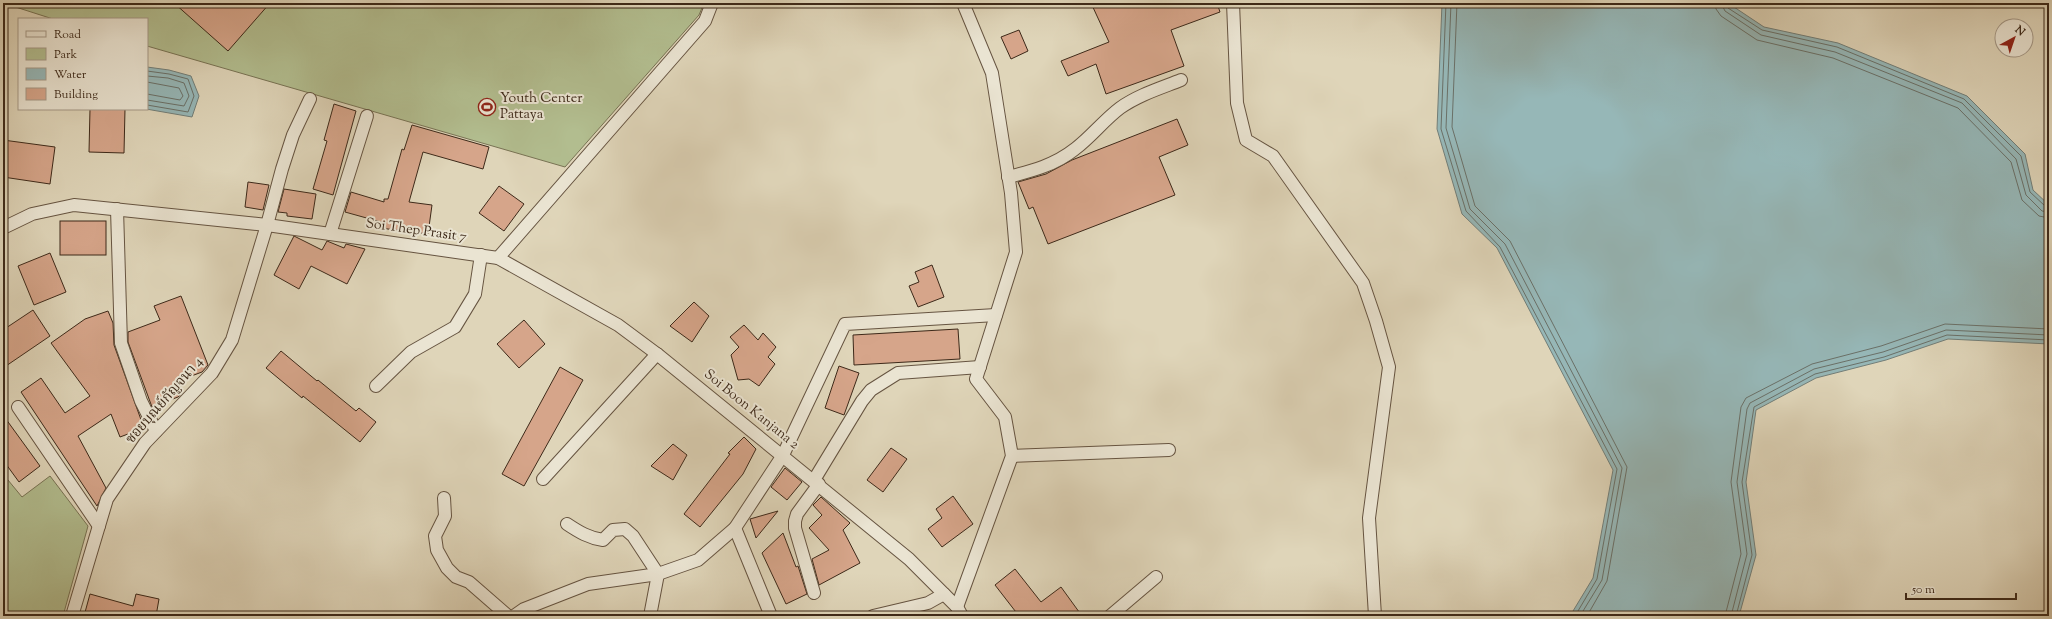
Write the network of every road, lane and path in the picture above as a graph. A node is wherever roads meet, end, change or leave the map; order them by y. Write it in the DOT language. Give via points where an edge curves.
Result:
graph roads {
  1 [pos="712,3"];
  2 [pos="963,3"];
  3 [pos="1233,3"];
  4 [pos="1181,80"];
  5 [pos="310,99"];
  6 [pos="367,116"];
  7 [pos="1008,177"];
  8 [pos="117,209"];
  9 [pos="267,225"];
  10 [pos="3,228"];
  11 [pos="330,234"];
  12 [pos="481,255"];
  13 [pos="498,258"];
  14 [pos="996,315"];
  15 [pos="657,354"];
  16 [pos="980,367"];
  17 [pos="376,386"];
  18 [pos="18,407"];
  19 [pos="156,431"];
  20 [pos="1169,450"];
  21 [pos="783,454"];
  22 [pos="1012,456"];
  23 [pos="543,479"];
  24 [pos="817,482"];
  25 [pos="444,498"];
  26 [pos="567,524"];
  27 [pos="99,526"];
  28 [pos="735,528"];
  29 [pos="658,574"];
  30 [pos="1156,577"];
  31 [pos="814,593"];
  32 [pos="944,594"];
  33 [pos="525,612"];
  34 [pos="959,612"];
  35 [pos="72,616"];
  36 [pos="508,616"];
  37 [pos="514,616"];
  38 [pos="650,616"];
  39 [pos="770,616"];
  40 [pos="873,616"];
  41 [pos="1110,616"];
  42 [pos="1376,616"];
  1 -- 13 [label="street" via="705,21"];
  2 -- 7 [label="street" via="992,73"];
  3 -- 42 [label="street" via="1237,102 1246,140 1273,156 1362,283 1389,367 1369,518"];
  4 -- 7 [label="street" via="1120,108 1076,149 1059,160 1039,169"];
  5 -- 9 [label="street, ซอยบุณย์กัญจนา 4" via="293,135"];
  6 -- 11 [label="street"];
  7 -- 14 [label="street" via="1016,252"];
  8 -- 9 [label="street, Soi Thep Prasit 7"];
  8 -- 10 [label="street, Soi Thep Prasit 7" via="74,204 32,214"];
  8 -- 19 [label="street" via="121,343 141,401"];
  9 -- 11 [label="street, Soi Thep Prasit 7"];
  9 -- 19 [label="street, ซอยบุณย์กัญจนา 4" via="232,340 212,373"];
  11 -- 12 [label="street, Soi Thep Prasit 7"];
  12 -- 13 [label="street, Soi Thep Prasit 7"];
  12 -- 17 [label="street" via="475,294 455,327 411,352"];
  13 -- 15 [label="street, Soi Boon Kanjana 2" via="618,325"];
  14 -- 16 [label="street"];
  14 -- 21 [label="street" via="845,324"];
  15 -- 21 [label="street, Soi Boon Kanjana 2"];
  15 -- 23 [label="street"];
  16 -- 22 [label="street" via="976,379 1005,416"];
  16 -- 24 [label="street" via="898,373 882,381 862,401"];
  18 -- 27 [label="street"];
  19 -- 27 [label="street, ซอยบุณย์กัญจนา 4" via="107,499"];
  20 -- 22 [label="street"];
  21 -- 24 [label="street, Soi Boon Kanjana 2"];
  21 -- 28 [label="street"];
  22 -- 34 [label="street"];
  24 -- 31 [label="street" via="794,520"];
  24 -- 32 [label="street, Soi Boon Kanjana 2" via="909,559"];
  25 -- 36 [label="street" via="444,516 435,536 437,550 447,568 456,577 475,587"];
  26 -- 29 [label="street" via="582,534 603,540 613,530 625,529 633,536"];
  27 -- 35 [label="street, ซอยบุณย์กัญจนา 4"];
  28 -- 29 [label="street" via="698,560"];
  28 -- 39 [label="street"];
  29 -- 33 [label="street" via="588,584"];
  29 -- 38 [label="street"];
  30 -- 41 [label="street"];
  32 -- 34 [label="street, Soi Boon Kanjana 2"];
  32 -- 40 [label="street" via="928,603"];
  33 -- 37 [label="street"];
}
